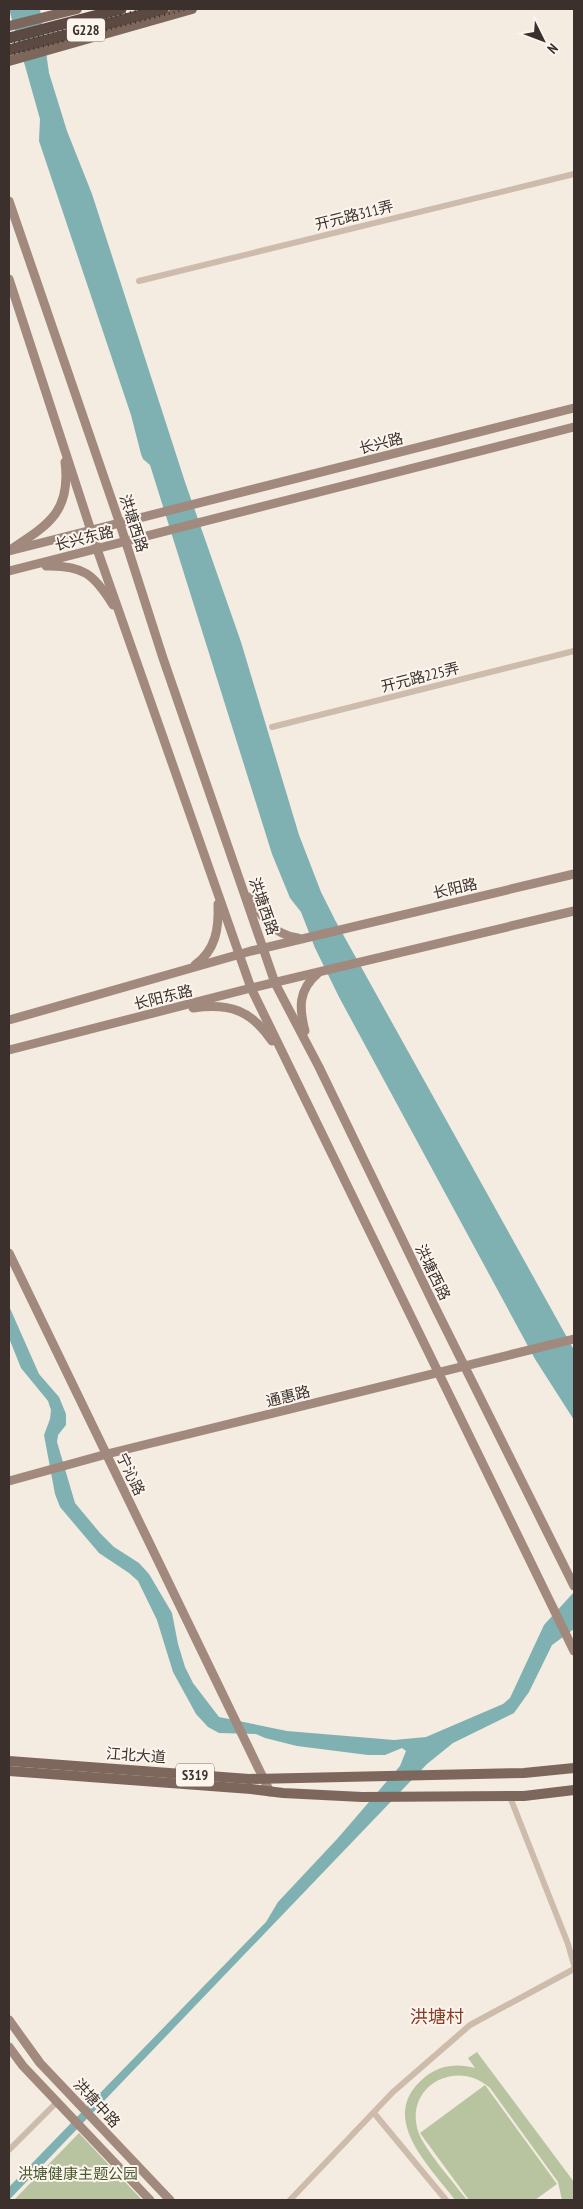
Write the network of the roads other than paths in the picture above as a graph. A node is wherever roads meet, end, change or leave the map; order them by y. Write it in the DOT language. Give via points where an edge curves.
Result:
graph roads {
  1 [pos="77,9"];
  2 [pos="121,9"];
  3 [pos="163,9"];
  4 [pos="192,9"];
  5 [pos="9,26"];
  6 [pos="9,38"];
  7 [pos="9,50"];
  8 [pos="9,61"];
  9 [pos="574,174"];
  10 [pos="9,201"];
  11 [pos="9,279"];
  12 [pos="139,280"];
  13 [pos="574,408"];
  14 [pos="574,427"];
  15 [pos="62,439"];
  16 [pos="160,514"];
  17 [pos="120,524"];
  18 [pos="92,531"];
  19 [pos="126,542"];
  20 [pos="97,549"];
  21 [pos="9,551"];
  22 [pos="28,566"];
  23 [pos="9,571"];
  24 [pos="123,623"];
  25 [pos="574,651"];
  26 [pos="272,727"];
  27 [pos="574,874"];
  28 [pos="241,882"];
  29 [pos="217,891"];
  30 [pos="574,911"];
  31 [pos="306,938"];
  32 [pos="264,948"];
  33 [pos="238,954"];
  34 [pos="190,968"];
  35 [pos="322,971"];
  36 [pos="275,982"];
  37 [pos="251,988"];
  38 [pos="158,1012"];
  39 [pos="9,1020"];
  40 [pos="9,1050"];
  41 [pos="312,1053"];
  42 [pos="287,1063"];
  43 [pos="9,1252"];
  44 [pos="573,1340"];
  45 [pos="464,1366"];
  46 [pos="438,1373"];
  47 [pos="107,1454"];
  48 [pos="9,1481"];
  49 [pos="574,1585"];
  50 [pos="574,1651"];
  51 [pos="9,1761"];
  52 [pos="574,1768"];
  53 [pos="9,1771"];
  54 [pos="263,1778"];
  55 [pos="574,1790"];
  56 [pos="270,1792"];
  57 [pos="510,1796"];
  58 [pos="574,1965"];
  59 [pos="574,1969"];
  60 [pos="9,2020"];
  61 [pos="9,2047"];
  62 [pos="57,2102"];
  63 [pos="374,2113"];
  64 [pos="9,2150"];
  65 [pos="150,2200"];
  66 [pos="170,2200"];
  67 [pos="290,2200"];
  68 [pos="446,2200"];
  1 -- 5 [label="main road"];
  2 -- 6 [label="highway, G228"];
  3 -- 7 [label="highway, G228"];
  4 -- 8 [label="main road"];
  9 -- 12 [label="street, 开元路311弄"];
  10 -- 17 [label="main road, 洪塘西路"];
  11 -- 15 [label="main road"];
  13 -- 16 [label="main road, 长兴路"];
  14 -- 19 [label="main road, 长兴东路"];
  15 -- 18 [label="main road"];
  15 -- 21 [label="main road" via="67,478 60,509 52,520"];
  16 -- 17 [label="main road, 长兴东路"];
  17 -- 18 [label="main road, 长兴东路"];
  17 -- 19 [label="main road, 洪塘西路"];
  18 -- 20 [label="main road"];
  18 -- 21 [label="main road, 长兴东路"];
  19 -- 20 [label="main road, 长兴东路"];
  19 -- 28 [label="main road, 洪塘西路"];
  20 -- 22 [label="main road, 长兴东路"];
  20 -- 24 [label="main road"];
  22 -- 23 [label="main road, 长兴东路"];
  22 -- 24 [label="main road" via="63,565 91,575"];
  24 -- 29 [label="main road"];
  25 -- 26 [label="street, 开元路225弄"];
  27 -- 31 [label="main road, 长阳路"];
  28 -- 31 [label="main road" via="271,926 287,937"];
  28 -- 32 [label="main road, 洪塘西路"];
  29 -- 33 [label="main road"];
  29 -- 34 [label="main road" via="218,931 206,955"];
  30 -- 35 [label="main road, 长阳东路"];
  31 -- 32 [label="main road, 长阳东路"];
  32 -- 33 [label="main road, 长阳东路"];
  32 -- 36 [label="main road, 洪塘西路"];
  33 -- 34 [label="main road, 长阳东路"];
  33 -- 37 [label="main road"];
  34 -- 39 [label="main road, 长阳东路"];
  35 -- 36 [label="main road, 长阳东路"];
  35 -- 41 [label="main road" via="305,987 300,1005"];
  36 -- 37 [label="main road, 长阳东路"];
  36 -- 41 [label="main road, 洪塘西路"];
  37 -- 38 [label="main road, 长阳东路"];
  37 -- 42 [label="main road"];
  38 -- 40 [label="main road, 长阳东路"];
  38 -- 42 [label="main road" via="208,1006 235,1009 259,1025"];
  41 -- 45 [label="main road, 洪塘西路"];
  42 -- 46 [label="main road"];
  43 -- 47 [label="main road, 宁沁路"];
  44 -- 45 [label="main road, 通惠路"];
  45 -- 46 [label="main road, 通惠路"];
  45 -- 49 [label="main road, 洪塘西路"];
  46 -- 47 [label="main road, 通惠路"];
  46 -- 50 [label="main road"];
  47 -- 48 [label="main road, 通惠路"];
  47 -- 54 [label="main road, 宁沁路"];
  51 -- 54 [label="main road, 江北大道 / S319"];
  52 -- 54 [label="main road, 江北大道 / S319" via="524,1773"];
  53 -- 56 [label="main road, 江北大道 / S319"];
  54 -- 56 [label="main road, 宁沁路"];
  55 -- 57 [label="main road"];
  56 -- 57 [label="main road, 江北大道 / S319" via="362,1797"];
  57 -- 58 [label="street"];
  59 -- 63 [label="street" via="470,2025 393,2092"];
  60 -- 66 [label="main road, 洪塘中路" via="40,2063"];
  61 -- 62 [label="main road, 洪塘中路"];
  62 -- 64 [label="street"];
  62 -- 65 [label="main road, 洪塘中路"];
  63 -- 67 [label="street"];
  63 -- 68 [label="street"];
}
